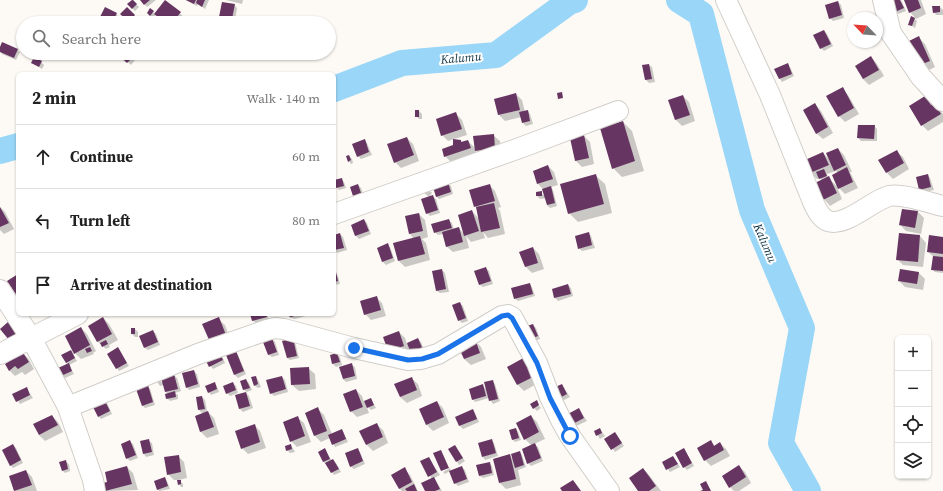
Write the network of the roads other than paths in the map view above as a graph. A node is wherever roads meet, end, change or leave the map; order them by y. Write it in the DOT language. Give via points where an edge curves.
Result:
graph roads {
  1 [pos="726,0"];
  2 [pos="883,0"];
  3 [pos="943,101"];
  4 [pos="618,111"];
  5 [pos="943,206"];
  6 [pos="336,213"];
  7 [pos="0,290"];
  8 [pos="16,315"];
  9 [pos="17,316"];
  10 [pos="74,316"];
  11 [pos="31,338"];
  12 [pos="0,354"];
  13 [pos="68,406"];
  14 [pos="606,490"];
  15 [pos="95,491"];
  1 -- 5 [label="street" via="770,95 819,214 828,220 841,222 890,196"];
  2 -- 3 [label="street" via="891,33 921,77"];
  4 -- 6 [label="street"];
  7 -- 8 [label="street"];
  9 -- 11 [label="street"];
  10 -- 11 [label="street"];
  11 -- 12 [label="street"];
  11 -- 13 [label="street"];
  13 -- 14 [label="street" via="198,354 275,328 408,360 438,354 502,316 508,315 537,363 550,398 570,436"];
  13 -- 15 [label="street"];
}
